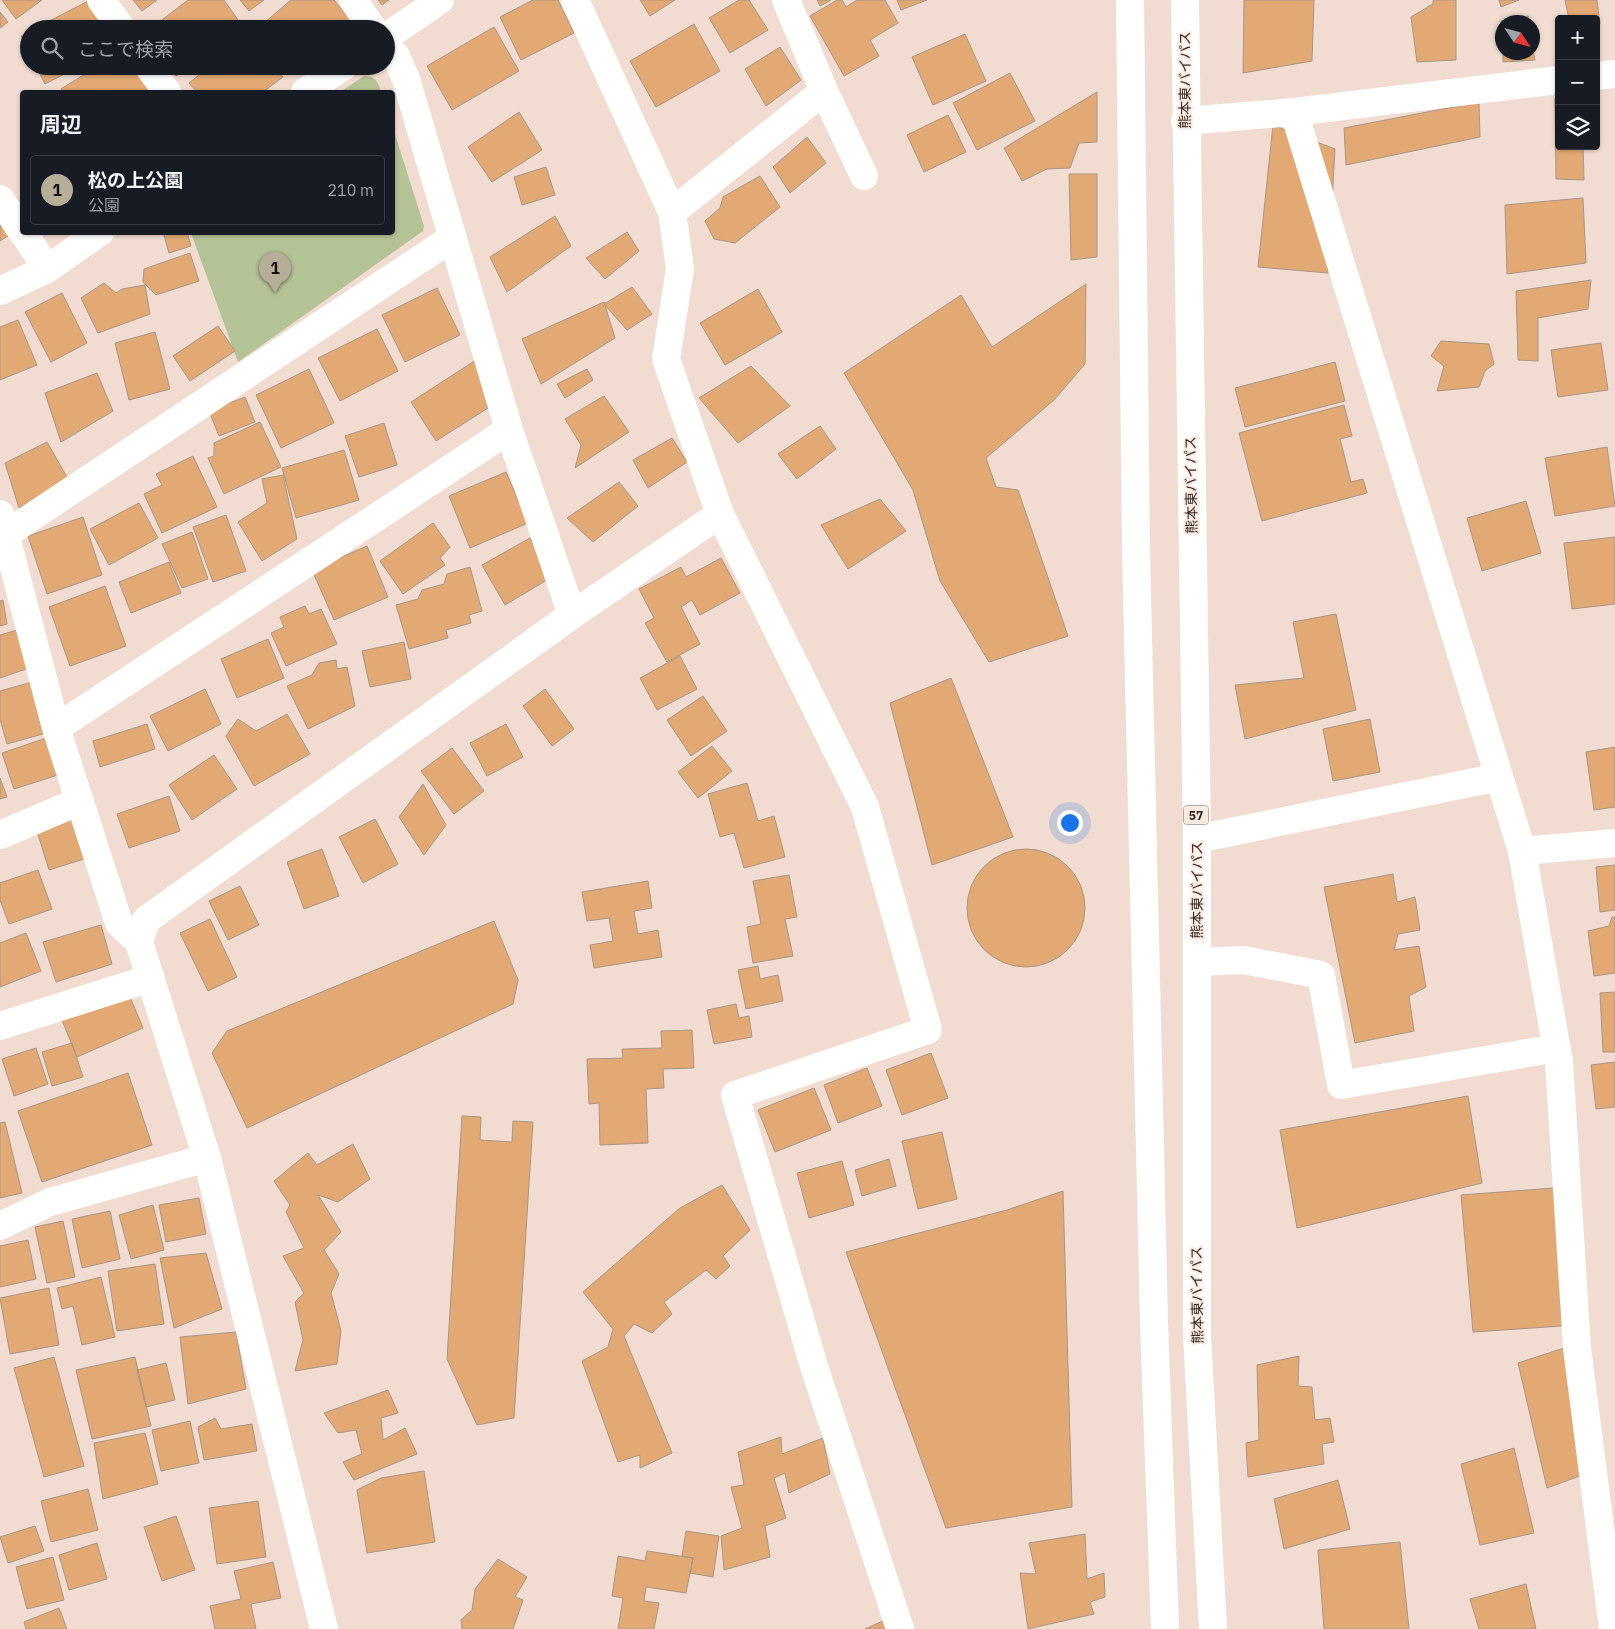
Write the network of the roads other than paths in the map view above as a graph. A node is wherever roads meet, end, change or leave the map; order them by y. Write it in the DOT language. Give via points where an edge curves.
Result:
graph roads {
  1 [pos="101,0"];
  2 [pos="353,0"];
  3 [pos="440,0"];
  4 [pos="575,0"];
  5 [pos="786,0"];
  6 [pos="1130,0"];
  7 [pos="1185,0"];
  8 [pos="115,20"];
  9 [pos="367,20"];
  10 [pos="395,32"];
  11 [pos="395,55"];
  12 [pos="1615,74"];
  13 [pos="155,75"];
  14 [pos="330,75"];
  15 [pos="1600,76"];
  16 [pos="1555,80"];
  17 [pos="166,90"];
  18 [pos="308,90"];
  19 [pos="824,91"];
  20 [pos="1294,112"];
  21 [pos="1185,122"];
  22 [pos="864,176"];
  23 [pos="0,199"];
  24 [pos="672,212"];
  25 [pos="20,228"];
  26 [pos="25,235"];
  27 [pos="96,235"];
  28 [pos="452,238"];
  29 [pos="47,269"];
  30 [pos="0,291"];
  31 [pos="509,430"];
  32 [pos="720,514"];
  33 [pos="3,524"];
  34 [pos="572,615"];
  35 [pos="56,728"];
  36 [pos="1499,777"];
  37 [pos="80,801"];
  38 [pos="0,835"];
  39 [pos="1197,839"];
  40 [pos="1615,843"];
  41 [pos="1522,851"];
  42 [pos="139,942"];
  43 [pos="1197,962"];
  44 [pos="151,978"];
  45 [pos="0,1026"];
  46 [pos="1557,1048"];
  47 [pos="207,1158"];
  48 [pos="0,1226"];
  49 [pos="324,1629"];
  50 [pos="900,1629"];
  51 [pos="1165,1629"];
  52 [pos="1213,1629"];
  53 [pos="1613,1629"];
  1 -- 8 [label="main road"];
  2 -- 9 [label="main road"];
  3 -- 10 [label="main road"];
  4 -- 24 [label="main road"];
  5 -- 19 [label="main road"];
  6 -- 51 [label="main road" via="1136,550 1154,1322"];
  7 -- 21 [label="main road, 熊本東バイパス / 57"];
  11 -- 28 [label="main road" via="406,79"];
  12 -- 15 [label="main road"];
  13 -- 17 [label="main road"];
  14 -- 18 [label="main road"];
  16 -- 20 [label="main road"];
  19 -- 22 [label="main road"];
  19 -- 24 [label="main road"];
  20 -- 21 [label="main road"];
  20 -- 36 [label="main road"];
  21 -- 39 [label="main road, 熊本東バイパス / 57"];
  23 -- 25 [label="main road"];
  24 -- 32 [label="main road" via="680,269 666,359"];
  26 -- 29 [label="main road"];
  27 -- 29 [label="main road"];
  28 -- 31 [label="main road"];
  28 -- 33 [label="main road"];
  29 -- 30 [label="main road"];
  31 -- 34 [label="main road"];
  31 -- 35 [label="main road"];
  32 -- 34 [label="main road"];
  32 -- 50 [label="main road" via="865,807 928,1030 735,1095 813,1363"];
  33 -- 35 [label="main road"];
  34 -- 42 [label="main road" via="146,920"];
  35 -- 37 [label="main road"];
  36 -- 39 [label="main road"];
  36 -- 41 [label="main road"];
  37 -- 38 [label="main road"];
  37 -- 42 [label="main road" via="119,923"];
  39 -- 43 [label="main road, 熊本東バイパス / 57"];
  40 -- 41 [label="main road"];
  41 -- 46 [label="main road"];
  42 -- 44 [label="main road"];
  43 -- 46 [label="main road" via="1244,960 1321,975 1341,1085"];
  43 -- 52 [label="main road, 熊本東バイパス / 57" via="1197,1335"];
  44 -- 45 [label="main road"];
  44 -- 47 [label="main road"];
  46 -- 53 [label="main road" via="1577,1348"];
  47 -- 48 [label="main road" via="50,1202"];
  47 -- 49 [label="main road"];
}
